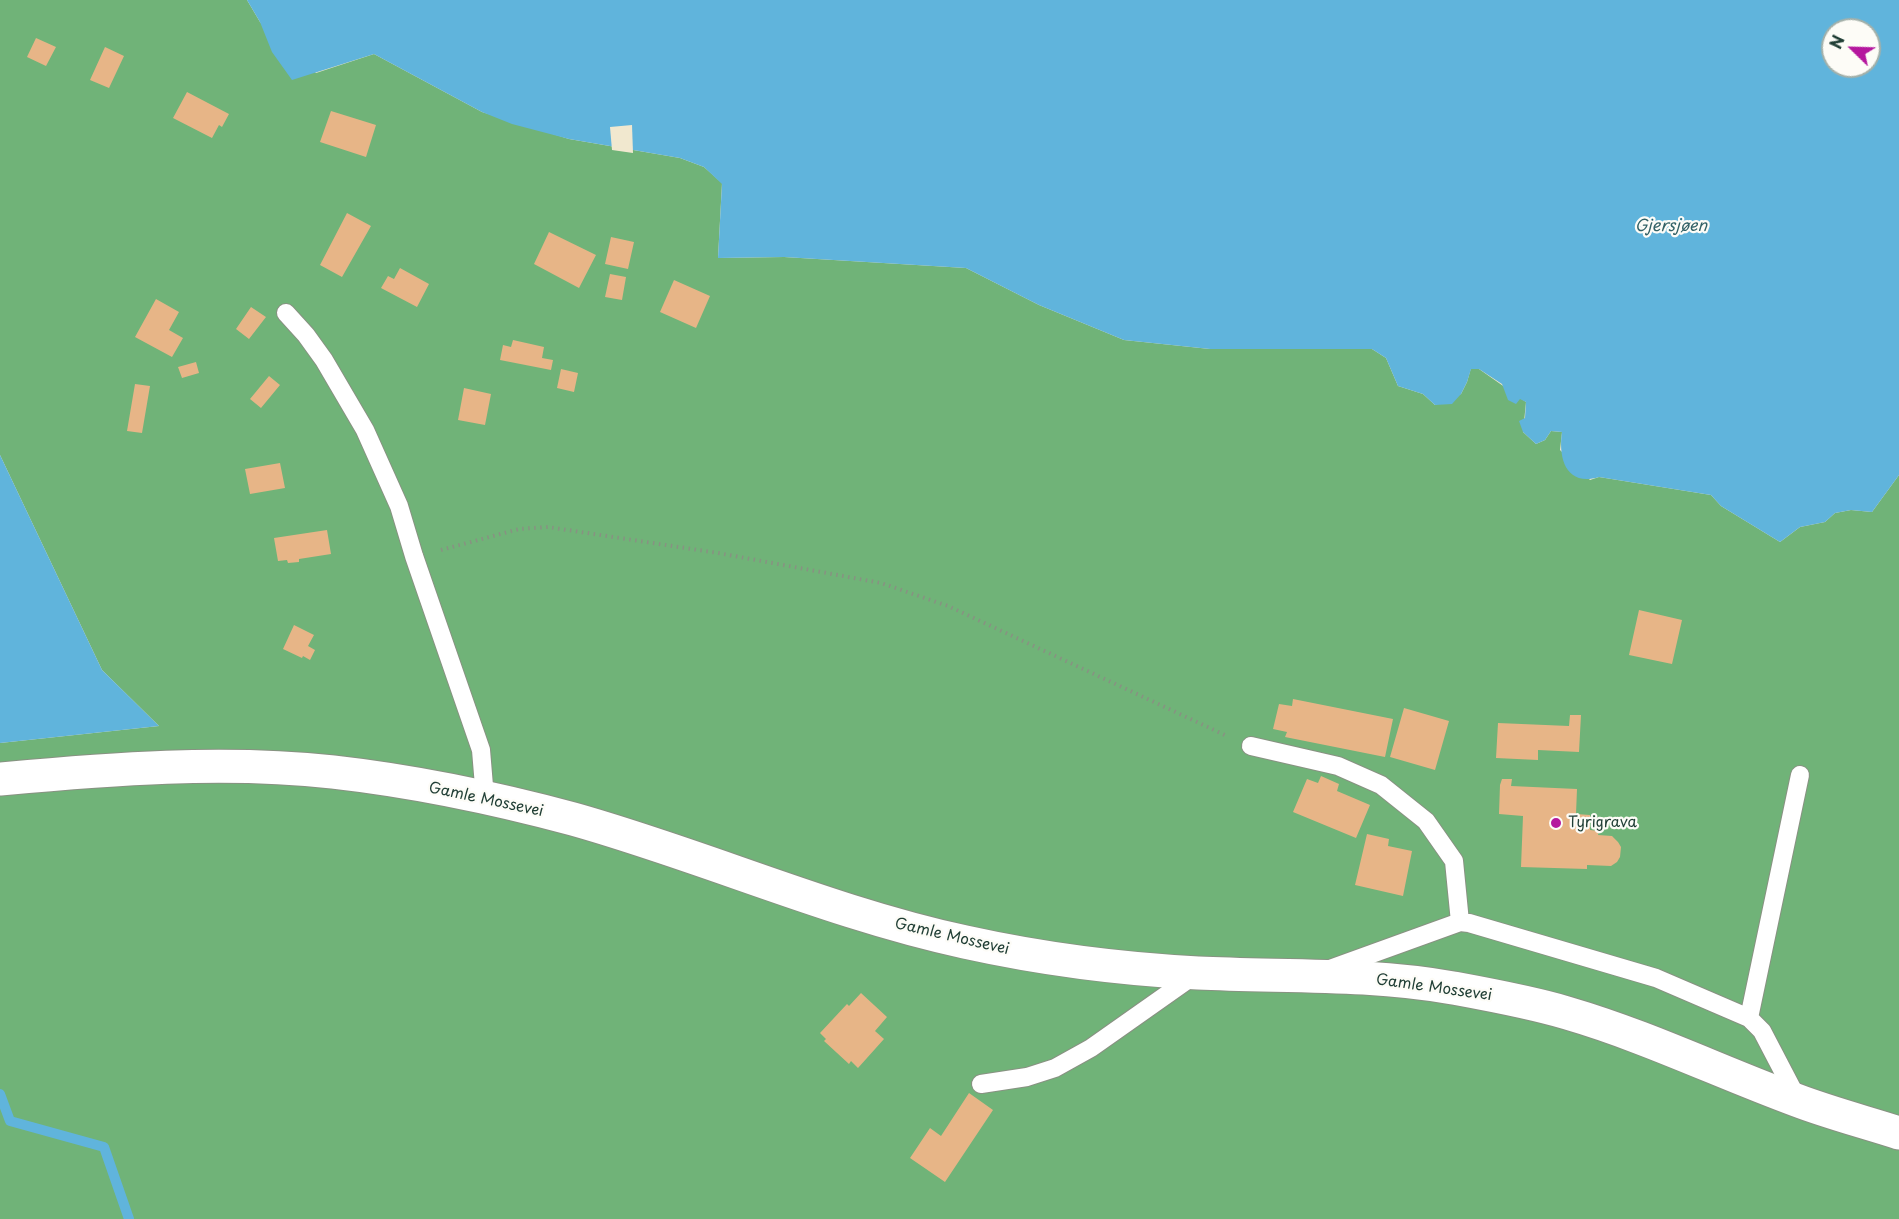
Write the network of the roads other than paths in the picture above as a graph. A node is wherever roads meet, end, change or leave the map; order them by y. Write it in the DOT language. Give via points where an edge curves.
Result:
graph roads {
  1 [pos="286,313"];
  2 [pos="1251,746"];
  3 [pos="1800,775"];
  4 [pos="0,779"];
  5 [pos="486,798"];
  6 [pos="1460,922"];
  7 [pos="1198,973"];
  8 [pos="1312,976"];
  9 [pos="1749,1018"];
  10 [pos="981,1084"];
  11 [pos="1799,1101"];
  12 [pos="1899,1133"];
  1 -- 5 [label="lane" via="324,360 365,430 399,506 481,750"];
  2 -- 6 [label="lane" via="1338,766 1381,785 1426,821 1454,861"];
  3 -- 9 [label="lane"];
  4 -- 5 [label="main road, Gamle Mossevei" via="123,769 268,769 331,772"];
  5 -- 7 [label="main road, Gamle Mossevei" via="574,820 812,900 945,938 1111,966"];
  6 -- 8 [label="lane"];
  6 -- 9 [label="lane" via="1656,978"];
  7 -- 8 [label="main road, Gamle Mossevei"];
  7 -- 10 [label="lane" via="1091,1048 1055,1068"];
  8 -- 11 [label="main road, Gamle Mossevei" via="1448,987 1566,1012"];
  9 -- 11 [label="lane" via="1762,1031"];
  11 -- 12 [label="main road, Gamle Mossevei"];
}
